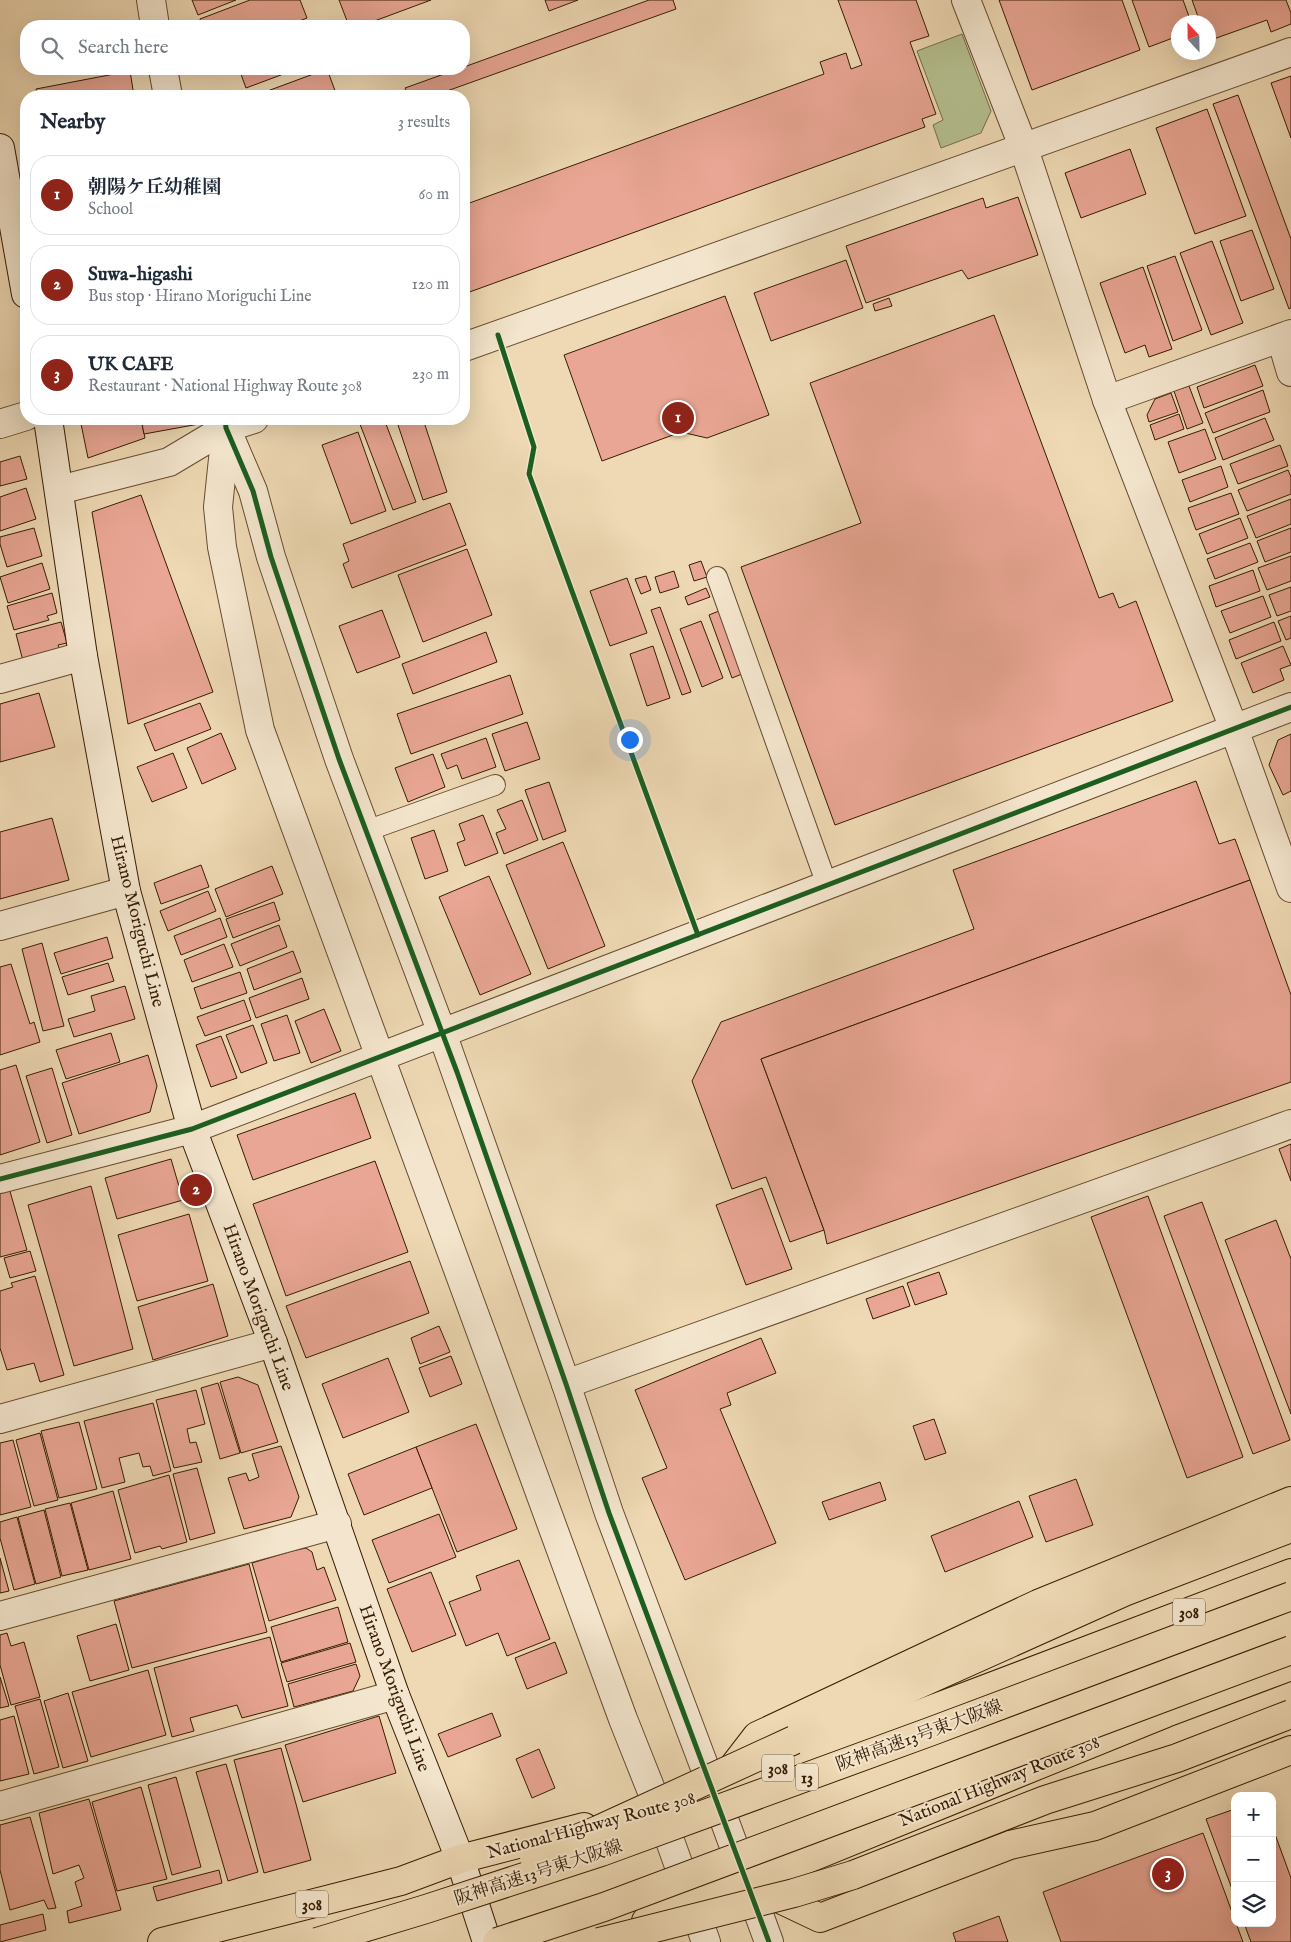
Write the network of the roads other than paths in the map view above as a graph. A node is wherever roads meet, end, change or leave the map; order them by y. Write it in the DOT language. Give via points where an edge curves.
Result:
graph roads {
  1 [pos="151,0"];
  2 [pos="966,0"];
  3 [pos="155,20"];
  4 [pos="1291,52"];
  5 [pos="164,75"];
  6 [pos="167,90"];
  7 [pos="1024,146"];
  8 [pos="0,148"];
  9 [pos="3,183"];
  10 [pos="20,265"];
  11 [pos="1286,336"];
  12 [pos="470,345"];
  13 [pos="1291,372"];
  14 [pos="1107,400"];
  15 [pos="20,418"];
  16 [pos="0,424"];
  17 [pos="49,425"];
  18 [pos="224,425"];
  19 [pos="225,425"];
  20 [pos="225,425"];
  21 [pos="58,490"];
  22 [pos="717,577"];
  23 [pos="83,656"];
  24 [pos="0,679"];
  25 [pos="1291,707"];
  26 [pos="1234,729"];
  27 [pos="495,785"];
  28 [pos="366,831"];
  29 [pos="827,885"];
  30 [pos="1291,888"];
  31 [pos="126,891"];
  32 [pos="0,926"];
  33 [pos="442,1033"];
  34 [pos="381,1056"];
  35 [pos="1291,1124"];
  36 [pos="192,1129"];
  37 [pos="0,1179"];
  38 [pos="274,1344"];
  39 [pos="566,1384"];
  40 [pos="0,1419"];
  41 [pos="1291,1501"];
  42 [pos="337,1524"];
  43 [pos="1291,1528"];
  44 [pos="1291,1573"];
  45 [pos="1291,1596"];
  46 [pos="0,1616"];
  47 [pos="1291,1650"];
  48 [pos="1291,1666"];
  49 [pos="395,1695"];
  50 [pos="1291,1714"];
  51 [pos="1291,1750"];
  52 [pos="714,1792"];
  53 [pos="0,1806"];
  54 [pos="658,1807"];
  55 [pos="460,1859"];
  56 [pos="748,1883"];
  57 [pos="692,1903"];
  58 [pos="162,1942"];
  59 [pos="311,1942"];
  60 [pos="317,1942"];
  61 [pos="487,1942"];
  62 [pos="497,1942"];
  63 [pos="595,1942"];
  64 [pos="599,1942"];
  65 [pos="706,1942"];
  66 [pos="769,1942"];
  1 -- 3 [label="street"];
  2 -- 7 [label="street"];
  4 -- 7 [label="street"];
  5 -- 6 [label="street"];
  7 -- 12 [label="street"];
  7 -- 14 [label="street"];
  8 -- 9 [label="street"];
  9 -- 10 [label="street"];
  11 -- 13 [label="street"];
  11 -- 14 [label="street"];
  14 -- 26 [label="street"];
  15 -- 16 [label="street"];
  17 -- 21 [label="street, Hirano Moriguchi Line"];
  18 -- 21 [label="street" via="169,462"];
  19 -- 28 [label="street" via="253,491 274,566"];
  20 -- 34 [label="street" via="218,506 222,547 260,730"];
  21 -- 23 [label="street, Hirano Moriguchi Line"];
  22 -- 29 [label="lane"];
  23 -- 24 [label="street"];
  23 -- 31 [label="street, Hirano Moriguchi Line"];
  25 -- 26 [label="street"];
  26 -- 29 [label="street"];
  26 -- 30 [label="street"];
  27 -- 28 [label="lane"];
  28 -- 33 [label="street"];
  29 -- 33 [label="street"];
  31 -- 32 [label="street"];
  31 -- 36 [label="street, Hirano Moriguchi Line"];
  33 -- 34 [label="street"];
  33 -- 39 [label="street"];
  34 -- 36 [label="street"];
  34 -- 54 [label="street"];
  35 -- 39 [label="street"];
  36 -- 37 [label="street"];
  36 -- 38 [label="street, Hirano Moriguchi Line"];
  38 -- 40 [label="street"];
  38 -- 42 [label="street, Hirano Moriguchi Line"];
  39 -- 52 [label="street" via="609,1513"];
  41 -- 52 [label="highway" via="1038,1604 757,1736"];
  42 -- 46 [label="street"];
  42 -- 49 [label="street, Hirano Moriguchi Line"];
  43 -- 59 [label="highway, bridge" via="1124,1592 506,1869"];
  44 -- 52 [label="highway, National Highway Route 308 / 308"];
  45 -- 60 [label="highway, 阪神高速13号東大阪線 / 13, bridge" via="601,1852"];
  47 -- 62 [label="highway, bridge" via="604,1908"];
  48 -- 56 [label="highway, National Highway Route 308" via="1166,1712"];
  49 -- 53 [label="street"];
  49 -- 55 [label="street, Hirano Moriguchi Line"];
  50 -- 64 [label="highway, bridge" via="1177,1758 1045,1800 853,1875"];
  51 -- 56 [label="highway" via="1095,1826 1010,1845 820,1918"];
  52 -- 54 [label="highway, National Highway Route 308 / 308"];
  52 -- 56 [label="street"];
  54 -- 55 [label="highway, National Highway Route 308 / 308"];
  54 -- 57 [label="street"];
  55 -- 58 [label="highway, National Highway Route 308 / 308" via="401,1881"];
  55 -- 61 [label="street, Hirano Moriguchi Line"];
  56 -- 57 [label="highway, National Highway Route 308"];
  56 -- 66 [label="street"];
  57 -- 63 [label="highway, National Highway Route 308"];
  57 -- 65 [label="street"];
}
